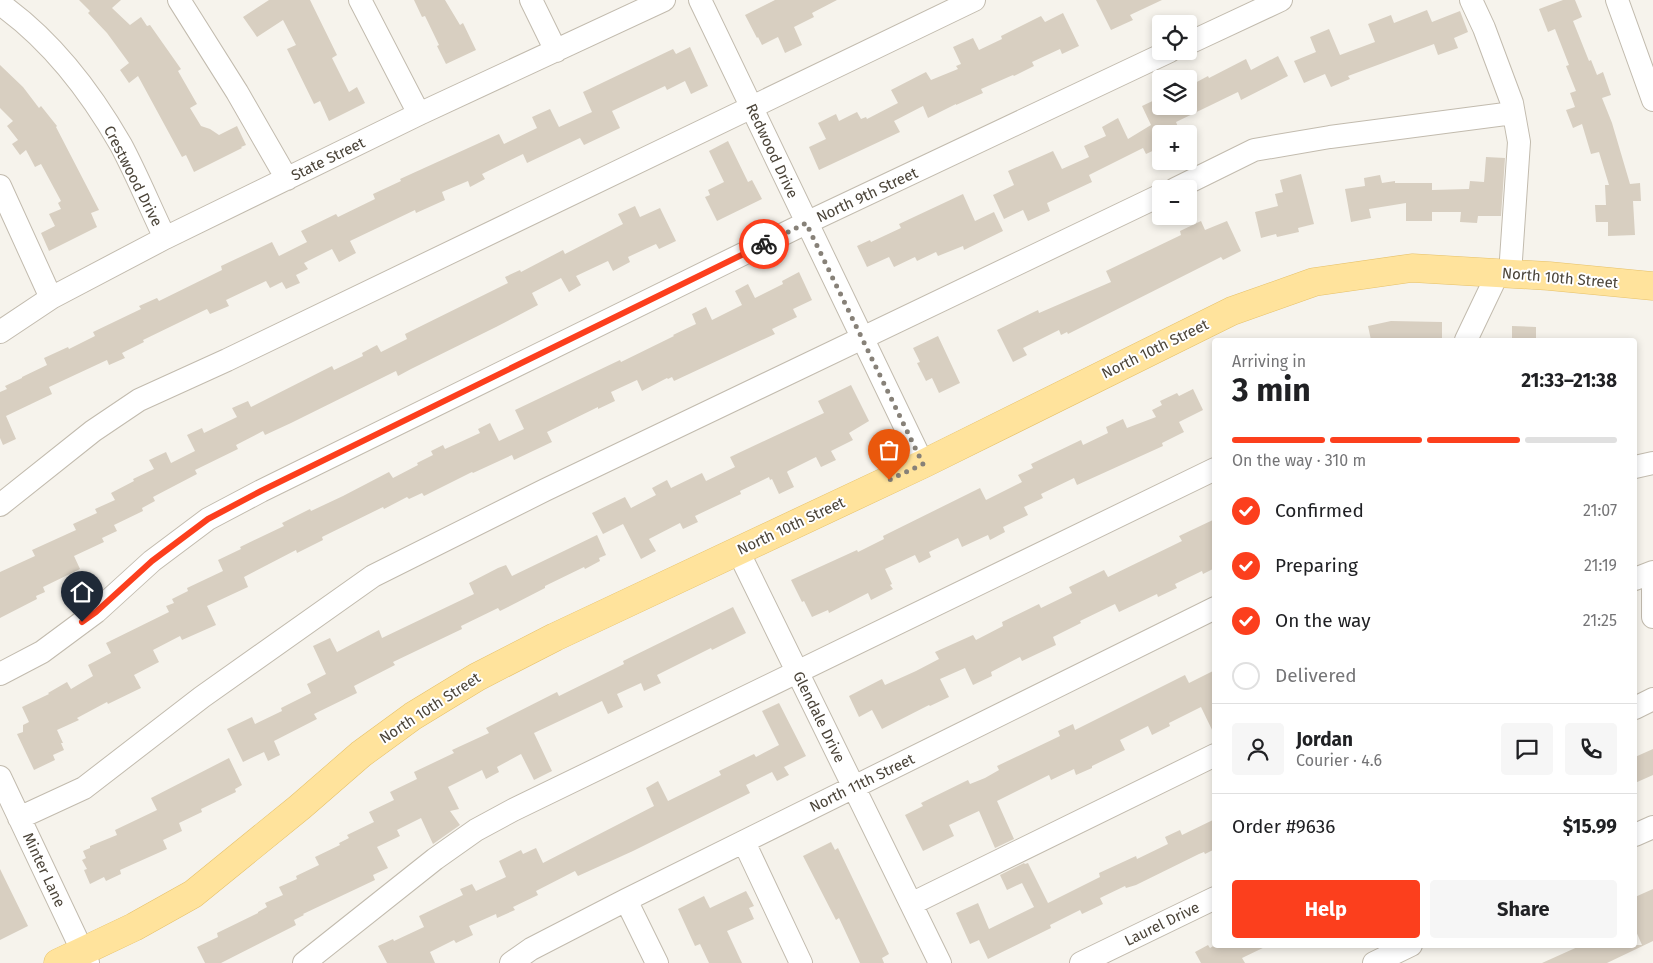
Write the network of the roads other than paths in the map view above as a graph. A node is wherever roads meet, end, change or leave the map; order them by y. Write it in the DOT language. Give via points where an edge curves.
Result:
graph roads {
  1 [pos="179,0"];
  2 [pos="360,0"];
  3 [pos="531,0"];
  4 [pos="664,0"];
  5 [pos="700,0"];
  6 [pos="974,0"];
  7 [pos="1281,0"];
  8 [pos="1471,0"];
  9 [pos="1617,0"];
  10 [pos="0,4"];
  11 [pos="1197,39"];
  12 [pos="556,51"];
  13 [pos="1152,60"];
  14 [pos="1653,100"];
  15 [pos="751,107"];
  16 [pos="1513,113"];
  17 [pos="419,114"];
  18 [pos="287,179"];
  19 [pos="1193,180"];
  20 [pos="0,186"];
  21 [pos="1152,199"];
  22 [pos="806,223"];
  23 [pos="164,238"];
  24 [pos="1504,273"];
  25 [pos="1653,286"];
  26 [pos="51,298"];
  27 [pos="0,332"];
  28 [pos="862,338"];
  29 [pos="1467,338"];
  30 [pos="1653,463"];
  31 [pos="923,464"];
  32 [pos="1637,467"];
  33 [pos="1212,469"];
  34 [pos="0,505"];
  35 [pos="738,550"];
  36 [pos="1653,572"];
  37 [pos="1637,578"];
  38 [pos="1653,585"];
  39 [pos="1212,609"];
  40 [pos="1653,617"];
  41 [pos="798,672"];
  42 [pos="0,674"];
  43 [pos="1653,699"];
  44 [pos="1637,707"];
  45 [pos="1212,756"];
  46 [pos="0,777"];
  47 [pos="854,787"];
  48 [pos="19,818"];
  49 [pos="1653,827"];
  50 [pos="1637,835"];
  51 [pos="744,842"];
  52 [pos="1212,899"];
  53 [pos="626,900"];
  54 [pos="911,904"];
  55 [pos="1405,948"];
  56 [pos="85,957"];
  57 [pos="515,962"];
  58 [pos="58,963"];
  59 [pos="304,963"];
  60 [pos="657,963"];
  61 [pos="801,963"];
  62 [pos="940,963"];
  63 [pos="1081,963"];
  64 [pos="1374,963"];
  1 -- 18 [label="street"];
  2 -- 17 [label="street"];
  3 -- 12 [label="street"];
  4 -- 12 [label="street, State Street"];
  5 -- 15 [label="street, Redwood Drive"];
  6 -- 15 [label="street"];
  7 -- 11 [label="street"];
  8 -- 16 [label="street" via="1506,86"];
  9 -- 14 [label="street"];
  10 -- 23 [label="street, Crestwood Drive" via="49,45 77,78 121,146"];
  12 -- 17 [label="street, State Street"];
  13 -- 22 [label="street, North 9th Street"];
  15 -- 22 [label="street, Redwood Drive"];
  15 -- 34 [label="street" via="139,400 93,431"];
  16 -- 19 [label="street" via="1254,150"];
  16 -- 24 [label="street" via="1519,142"];
  17 -- 18 [label="street, State Street"];
  18 -- 23 [label="street, State Street"];
  20 -- 26 [label="street"];
  21 -- 28 [label="street"];
  22 -- 28 [label="street, Redwood Drive"];
  22 -- 42 [label="street, North 9th Street" via="208,519 152,561 96,612 42,652"];
  23 -- 26 [label="street, State Street"];
  24 -- 25 [label="main road, North 10th Street"];
  24 -- 29 [label="street"];
  24 -- 31 [label="main road, North 10th Street" via="1412,268 1314,282 1232,311"];
  26 -- 27 [label="street, State Street"];
  28 -- 31 [label="street, Redwood Drive"];
  28 -- 48 [label="street" via="373,576 202,697 84,788"];
  30 -- 32 [label="street"];
  31 -- 35 [label="main road, North 10th Street"];
  33 -- 41 [label="street"];
  35 -- 41 [label="street, Glendale Drive"];
  35 -- 56 [label="main road, North 10th Street" via="555,637 413,716 361,754 193,894"];
  36 -- 37 [label="street"];
  38 -- 40 [label="street"];
  39 -- 47 [label="street, North 11th Street"];
  41 -- 47 [label="street, Glendale Drive"];
  41 -- 59 [label="street" via="476,830"];
  43 -- 44 [label="street"];
  45 -- 54 [label="street"];
  46 -- 48 [label="street, Minter Lane"];
  47 -- 51 [label="street, North 11th Street"];
  47 -- 54 [label="street, Glendale Drive"];
  48 -- 56 [label="street, Minter Lane"];
  49 -- 50 [label="street"];
  51 -- 53 [label="street, North 11th Street"];
  51 -- 61 [label="street"];
  52 -- 63 [label="street, Laurel Drive"];
  53 -- 57 [label="street, North 11th Street" via="531,949"];
  53 -- 60 [label="street"];
  54 -- 62 [label="street, Glendale Drive"];
  55 -- 64 [label="street"];
  56 -- 58 [label="main road, North 10th Street"];
}
